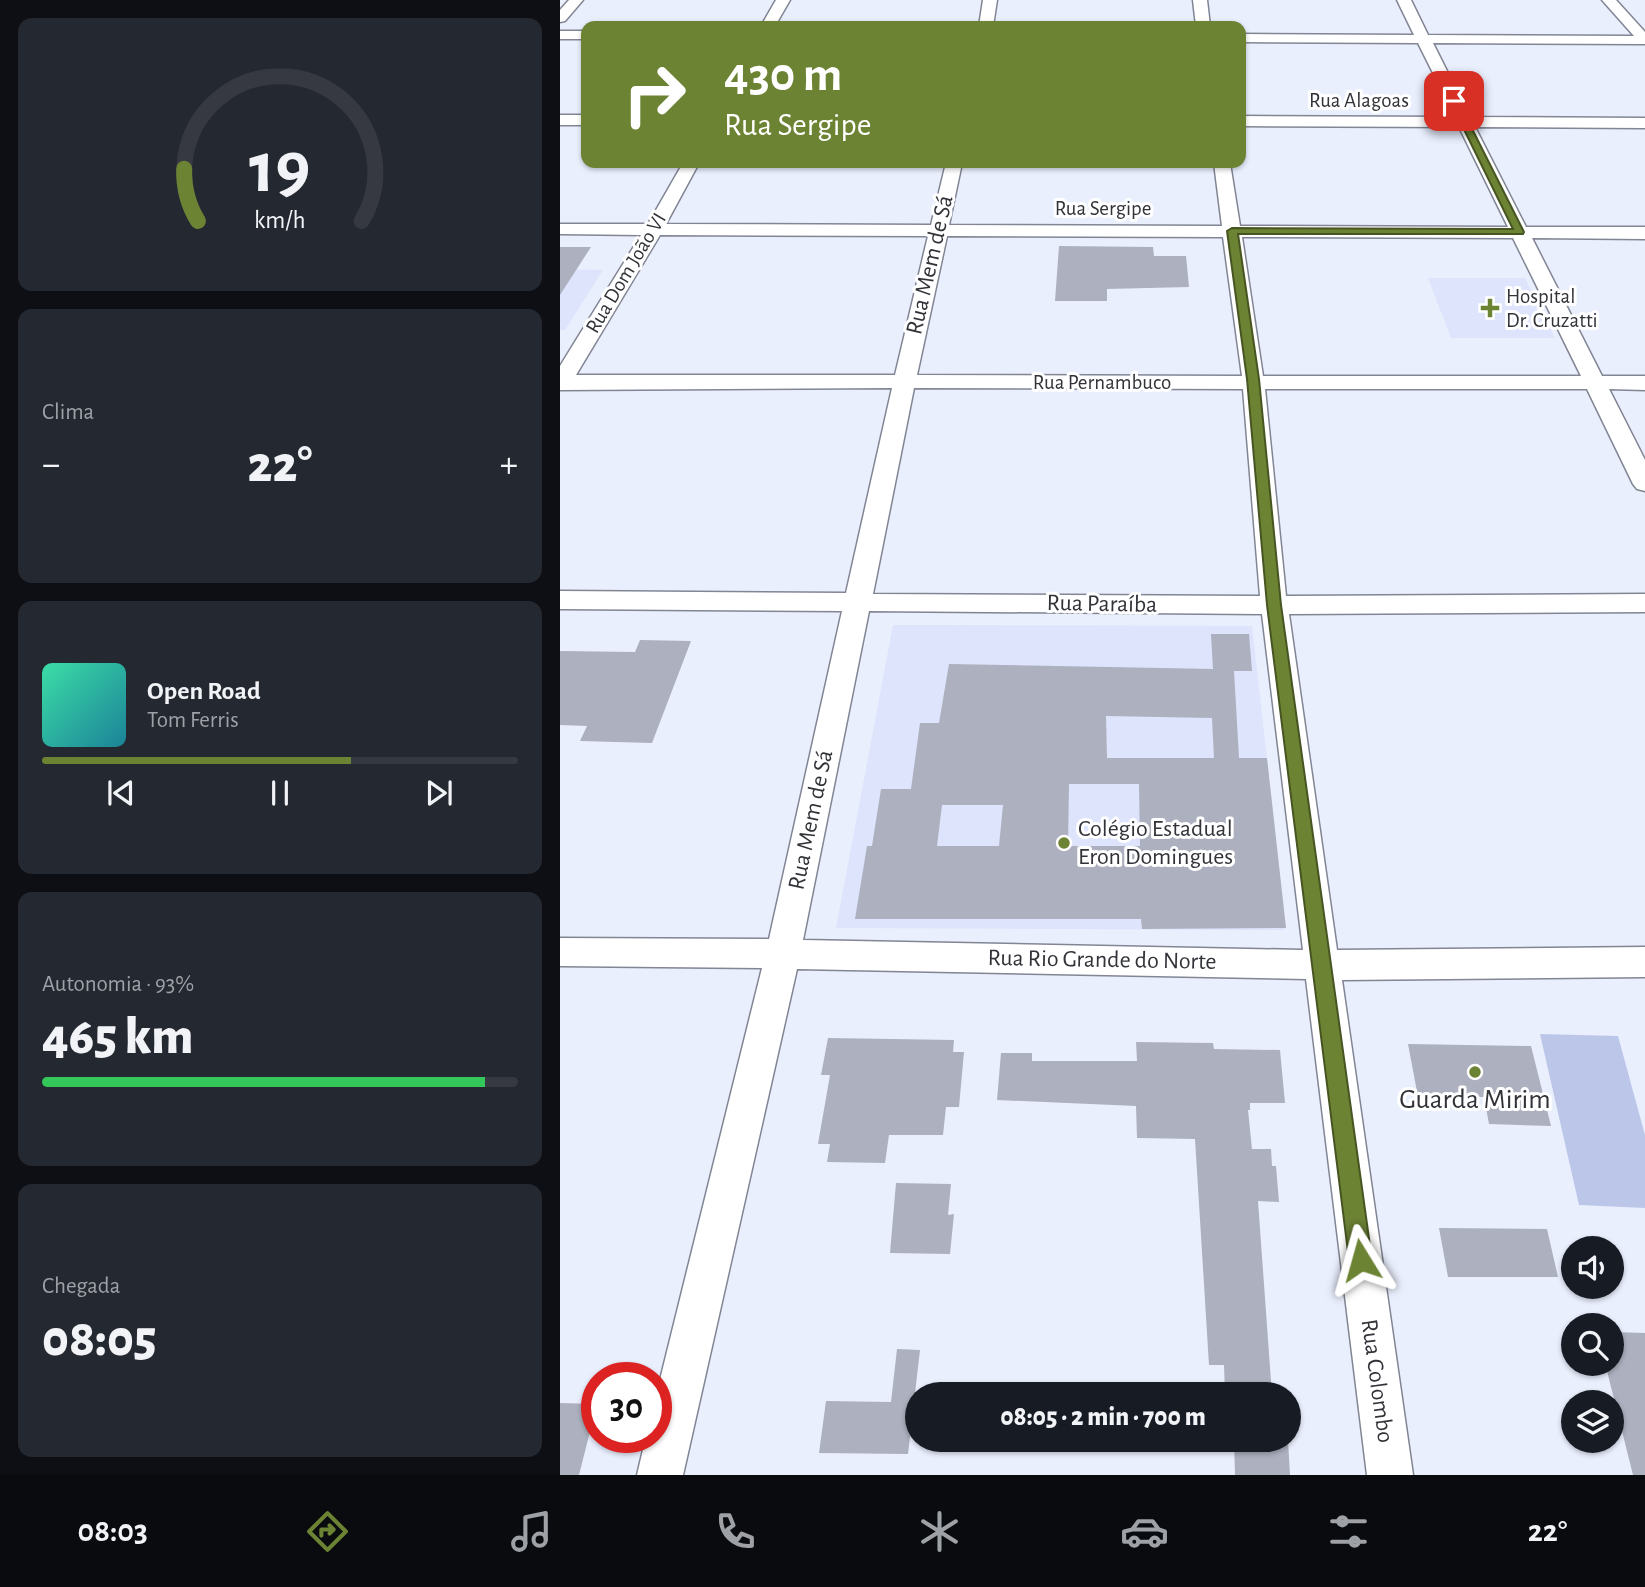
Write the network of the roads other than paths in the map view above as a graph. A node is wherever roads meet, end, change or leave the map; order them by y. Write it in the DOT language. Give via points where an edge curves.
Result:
graph roads {
  1 [pos="576,0"];
  2 [pos="783,0"];
  3 [pos="990,0"];
  4 [pos="1199,0"];
  5 [pos="1404,0"];
  6 [pos="1609,0"];
  7 [pos="560,18"];
  8 [pos="771,21"];
  9 [pos="986,21"];
  10 [pos="1202,21"];
  11 [pos="560,34"];
  12 [pos="581,35"];
  13 [pos="1246,38"];
  14 [pos="1423,38"];
  15 [pos="1645,40"];
  16 [pos="560,120"];
  17 [pos="581,120"];
  18 [pos="1246,121"];
  19 [pos="1465,122"];
  20 [pos="1645,123"];
  21 [pos="688,168"];
  22 [pos="953,168"];
  23 [pos="1223,168"];
  24 [pos="560,229"];
  25 [pos="654,229"];
  26 [pos="938,230"];
  27 [pos="1232,231"];
  28 [pos="1520,232"];
  29 [pos="1645,233"];
  30 [pos="1253,381"];
  31 [pos="560,382"];
  32 [pos="1595,383"];
  33 [pos="1645,383"];
  34 [pos="904,384"];
  35 [pos="1645,484"];
  36 [pos="560,600"];
  37 [pos="858,601"];
  38 [pos="1645,603"];
  39 [pos="1274,605"];
  40 [pos="560,952"];
  41 [pos="783,954"];
  42 [pos="1645,962"];
  43 [pos="1321,965"];
  44 [pos="660,1475"];
  45 [pos="1390,1475"];
  1 -- 7 [label="street"];
  2 -- 8 [label="street"];
  3 -- 9 [label="street"];
  4 -- 10 [label="street"];
  5 -- 14 [label="street"];
  6 -- 15 [label="street"];
  11 -- 12 [label="street"];
  13 -- 14 [label="street"];
  14 -- 15 [label="street"];
  14 -- 19 [label="street"];
  16 -- 17 [label="street"];
  18 -- 19 [label="street, Rua Alagoas"];
  19 -- 20 [label="street, Rua Alagoas"];
  19 -- 28 [label="street"];
  21 -- 25 [label="street, Rua Dom João VI"];
  22 -- 26 [label="street, Rua Mem de Sá"];
  23 -- 27 [label="street, Rua Colombo"];
  24 -- 25 [label="street, Rua Sergipe"];
  25 -- 26 [label="street, Rua Sergipe"];
  25 -- 31 [label="street, Rua Dom João VI"];
  26 -- 27 [label="street, Rua Sergipe"];
  26 -- 34 [label="street, Rua Mem de Sá"];
  27 -- 28 [label="street, Rua Sergipe"];
  27 -- 30 [label="street, Rua Colombo"];
  28 -- 29 [label="street, Rua Sergipe"];
  28 -- 32 [label="street"];
  30 -- 32 [label="street, Rua Pernambuco"];
  30 -- 34 [label="street, Rua Pernambuco"];
  30 -- 39 [label="street, Rua Colombo"];
  31 -- 34 [label="street, Rua Pernambuco"];
  32 -- 33 [label="street, Rua Pernambuco"];
  32 -- 35 [label="street"];
  34 -- 37 [label="street, Rua Mem de Sá"];
  36 -- 37 [label="street, Rua Paraíba"];
  37 -- 39 [label="street, Rua Paraíba"];
  37 -- 41 [label="street, Rua Mem de Sá"];
  38 -- 39 [label="street, Rua Paraíba"];
  39 -- 43 [label="street, Rua Colombo"];
  40 -- 41 [label="street, Rua Rio Grande do Norte"];
  41 -- 43 [label="street, Rua Rio Grande do Norte"];
  41 -- 44 [label="street, Rua Mem de Sá"];
  42 -- 43 [label="street, Rua Rio Grande do Norte"];
  43 -- 45 [label="street, Rua Colombo"];
}
